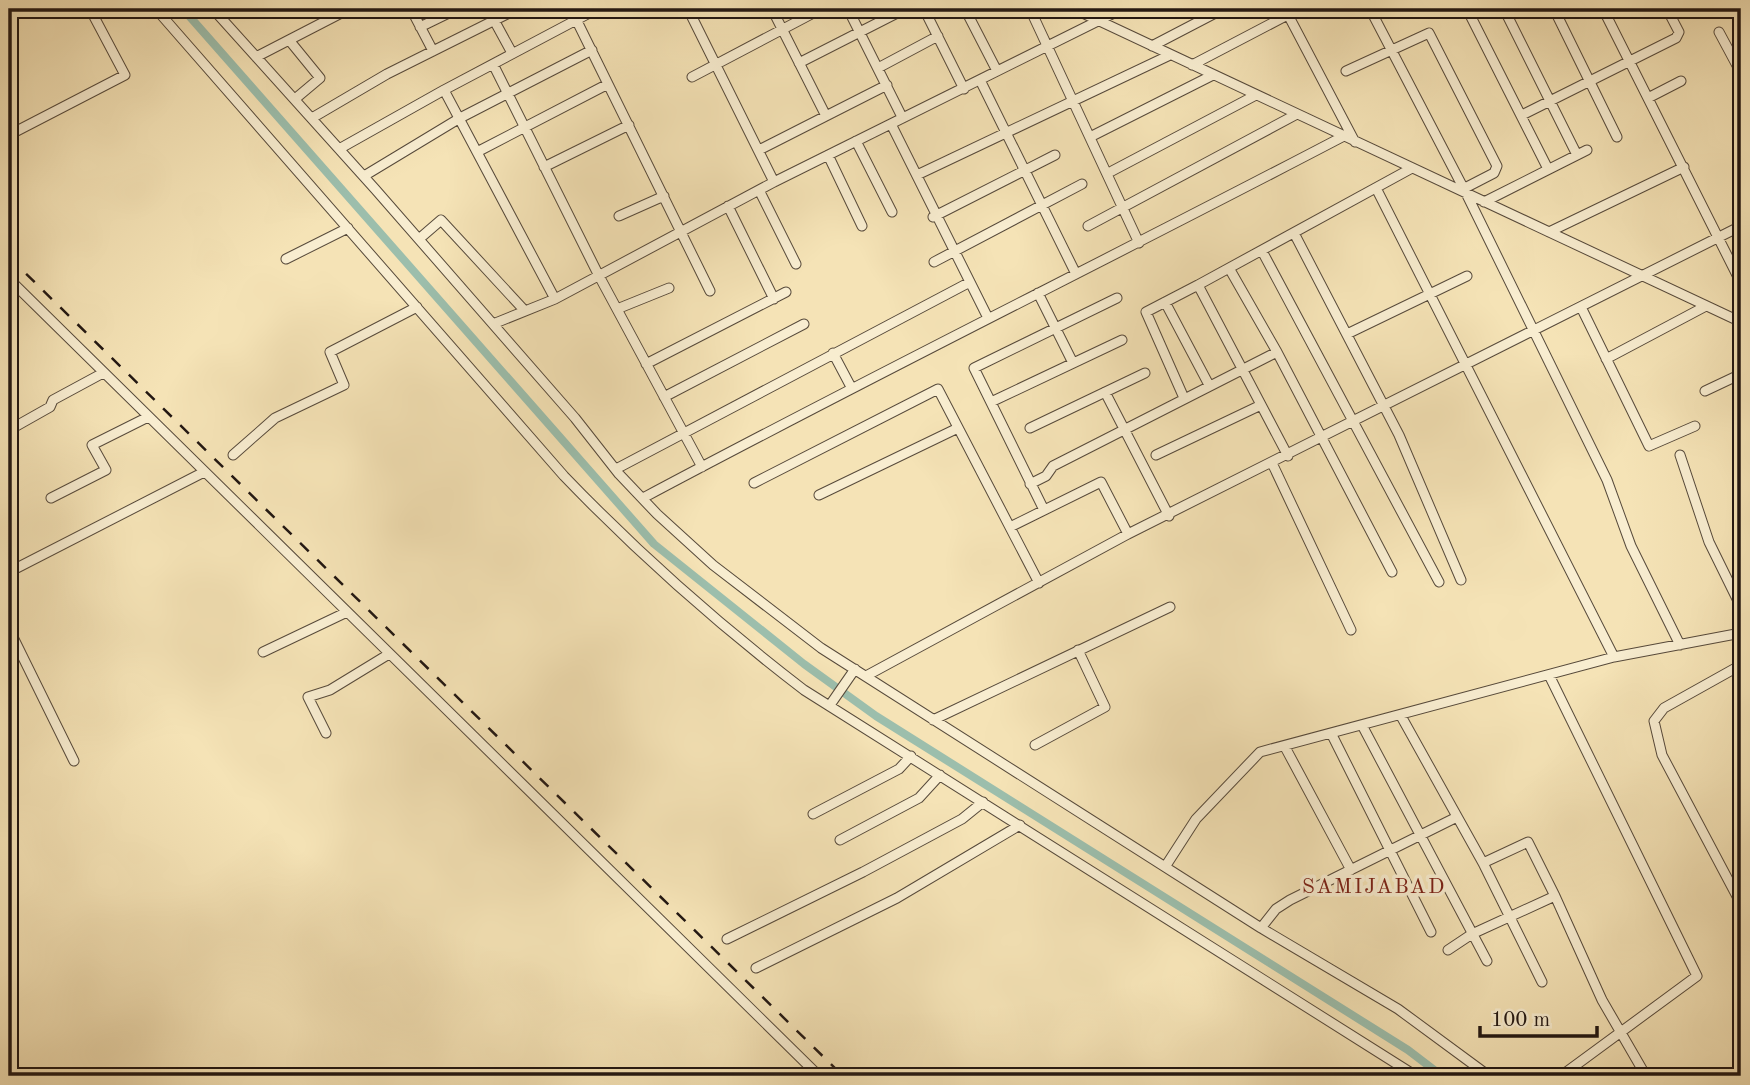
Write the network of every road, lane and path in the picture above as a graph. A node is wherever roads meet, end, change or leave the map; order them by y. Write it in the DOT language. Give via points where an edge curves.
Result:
graph roads {
  1 [pos="90,9"];
  2 [pos="156,9"];
  3 [pos="213,9"];
  4 [pos="349,9"];
  5 [pos="411,9"];
  6 [pos="457,9"];
  7 [pos="488,9"];
  8 [pos="517,9"];
  9 [pos="571,9"];
  10 [pos="597,9"];
  11 [pos="688,9"];
  12 [pos="772,9"];
  13 [pos="821,9"];
  14 [pos="848,9"];
  15 [pos="905,9"];
  16 [pos="924,9"];
  17 [pos="965,9"];
  18 [pos="1030,9"];
  19 [pos="1074,9"];
  20 [pos="1122,9"];
  21 [pos="1223,9"];
  22 [pos="1299,9"];
  23 [pos="1370,9"];
  24 [pos="1467,9"];
  25 [pos="1504,9"];
  26 [pos="1554,9"];
  27 [pos="1603,9"];
  28 [pos="1667,9"];
  29 [pos="1287,12"];
  30 [pos="576,19"];
  31 [pos="494,20"];
  32 [pos="1096,20"];
  33 [pos="420,27"];
  34 [pos="781,29"];
  35 [pos="860,32"];
  36 [pos="1719,32"];
  37 [pos="938,37"];
  38 [pos="289,40"];
  39 [pos="1152,46"];
  40 [pos="1047,47"];
  41 [pos="592,50"];
  42 [pos="1389,50"];
  43 [pos="433,51"];
  44 [pos="512,53"];
  45 [pos="1170,55"];
  46 [pos="256,57"];
  47 [pos="1629,61"];
  48 [pos="799,63"];
  49 [pos="492,64"];
  50 [pos="716,64"];
  51 [pos="1192,65"];
  52 [pos="1740,67"];
  53 [pos="878,68"];
  54 [pos="997,71"];
  55 [pos="1346,71"];
  56 [pos="1213,75"];
  57 [pos="692,77"];
  58 [pos="980,80"];
  59 [pos="1590,81"];
  60 [pos="1681,81"];
  61 [pos="608,83"];
  62 [pos="887,85"];
  63 [pos="964,89"];
  64 [pos="444,90"];
  65 [pos="507,93"];
  66 [pos="1256,95"];
  67 [pos="1648,98"];
  68 [pos="295,99"];
  69 [pos="1072,102"];
  70 [pos="1549,102"];
  71 [pos="1297,114"];
  72 [pos="826,116"];
  73 [pos="1522,116"];
  74 [pos="902,117"];
  75 [pos="312,118"];
  76 [pos="460,118"];
  77 [pos="891,124"];
  78 [pos="629,125"];
  79 [pos="524,127"];
  80 [pos="1005,134"];
  81 [pos="9,135"];
  82 [pos="1094,135"];
  83 [pos="1344,136"];
  84 [pos="1617,137"];
  85 [pos="856,141"];
  86 [pos="1355,142"];
  87 [pos="339,149"];
  88 [pos="759,150"];
  89 [pos="1587,150"];
  90 [pos="477,152"];
  91 [pos="1055,155"];
  92 [pos="1577,155"];
  93 [pos="828,156"];
  94 [pos="544,167"];
  95 [pos="1684,167"];
  96 [pos="1412,168"];
  97 [pos="1548,169"];
  98 [pos="1024,170"];
  99 [pos="1112,171"];
  100 [pos="917,175"];
  101 [pos="364,176"];
  102 [pos="774,182"];
  103 [pos="1082,184"];
  104 [pos="1376,188"];
  105 [pos="759,190"];
  106 [pos="1464,191"];
  107 [pos="664,196"];
  108 [pos="1484,202"];
  109 [pos="728,206"];
  110 [pos="1042,206"];
  111 [pos="1123,208"];
  112 [pos="892,212"];
  113 [pos="619,216"];
  114 [pos="935,216"];
  115 [pos="862,226"];
  116 [pos="1088,226"];
  117 [pos="1741,226"];
  118 [pos="348,228"];
  119 [pos="681,230"];
  120 [pos="1549,232"];
  121 [pos="1294,233"];
  122 [pos="1718,237"];
  123 [pos="419,239"];
  124 [pos="1139,243"];
  125 [pos="955,251"];
  126 [pos="1262,251"];
  127 [pos="286,259"];
  128 [pos="934,262"];
  129 [pos="796,264"];
  130 [pos="1229,268"];
  131 [pos="598,274"];
  132 [pos="1076,274"];
  133 [pos="1467,276"];
  134 [pos="1642,276"];
  135 [pos="9,279"];
  136 [pos="970,282"];
  137 [pos="1741,283"];
  138 [pos="1198,285"];
  139 [pos="668,288"];
  140 [pos="710,291"];
  141 [pos="786,292"];
  142 [pos="1038,293"];
  143 [pos="1429,295"];
  144 [pos="1117,298"];
  145 [pos="555,299"];
  146 [pos="774,299"];
  147 [pos="1165,302"];
  148 [pos="1706,306"];
  149 [pos="417,307"];
  150 [pos="1581,307"];
  151 [pos="617,309"];
  152 [pos="525,311"];
  153 [pos="1741,312"];
  154 [pos="1731,317"];
  155 [pos="988,318"];
  156 [pos="1741,322"];
  157 [pos="493,324"];
  158 [pos="804,324"];
  159 [pos="1056,329"];
  160 [pos="1532,332"];
  161 [pos="1347,334"];
  162 [pos="1122,340"];
  163 [pos="1277,352"];
  164 [pos="833,353"];
  165 [pos="1606,359"];
  166 [pos="1073,363"];
  167 [pos="646,364"];
  168 [pos="1465,366"];
  169 [pos="1242,369"];
  170 [pos="103,373"];
  171 [pos="1145,373"];
  172 [pos="1741,374"];
  173 [pos="1209,386"];
  174 [pos="851,387"];
  175 [pos="1704,391"];
  176 [pos="1105,392"];
  177 [pos="664,397"];
  178 [pos="1184,398"];
  179 [pos="991,402"];
  180 [pos="1261,405"];
  181 [pos="1385,407"];
  182 [pos="148,416"];
  183 [pos="1353,422"];
  184 [pos="1695,426"];
  185 [pos="958,428"];
  186 [pos="1030,428"];
  187 [pos="1124,429"];
  188 [pos="683,432"];
  189 [pos="9,435"];
  190 [pos="1322,438"];
  191 [pos="233,455"];
  192 [pos="1156,455"];
  193 [pos="1680,455"];
  194 [pos="1288,456"];
  195 [pos="1272,464"];
  196 [pos="702,467"];
  197 [pos="615,469"];
  198 [pos="204,472"];
  199 [pos="754,483"];
  200 [pos="1030,484"];
  201 [pos="819,495"];
  202 [pos="51,498"];
  203 [pos="643,498"];
  204 [pos="1044,510"];
  205 [pos="1170,516"];
  206 [pos="1010,527"];
  207 [pos="1128,534"];
  208 [pos="9,572"];
  209 [pos="1392,572"];
  210 [pos="1461,580"];
  211 [pos="1439,582"];
  212 [pos="1039,583"];
  213 [pos="1170,607"];
  214 [pos="1741,607"];
  215 [pos="346,612"];
  216 [pos="9,629"];
  217 [pos="1351,630"];
  218 [pos="1741,633"];
  219 [pos="1679,645"];
  220 [pos="1078,650"];
  221 [pos="264,652"];
  222 [pos="389,654"];
  223 [pos="1615,657"];
  224 [pos="1741,665"];
  225 [pos="852,674"];
  226 [pos="1549,675"];
  227 [pos="866,676"];
  228 [pos="831,703"];
  229 [pos="1401,716"];
  230 [pos="933,720"];
  231 [pos="1363,727"];
  232 [pos="326,733"];
  233 [pos="1332,735"];
  234 [pos="1035,745"];
  235 [pos="1285,747"];
  236 [pos="911,756"];
  237 [pos="74,761"];
  238 [pos="940,775"];
  239 [pos="984,802"];
  240 [pos="813,814"];
  241 [pos="1457,817"];
  242 [pos="1020,825"];
  243 [pos="1421,836"];
  244 [pos="840,840"];
  245 [pos="1391,852"];
  246 [pos="1483,863"];
  247 [pos="1165,867"];
  248 [pos="1351,870"];
  249 [pos="1555,896"];
  250 [pos="1741,904"];
  251 [pos="1510,917"];
  252 [pos="1261,928"];
  253 [pos="1431,932"];
  254 [pos="1472,934"];
  255 [pos="727,939"];
  256 [pos="1448,950"];
  257 [pos="1487,961"];
  258 [pos="756,968"];
  259 [pos="1542,982"];
  260 [pos="1620,1030"];
  261 [pos="819,1076"];
  262 [pos="1416,1076"];
  263 [pos="1489,1076"];
  264 [pos="1561,1076"];
  265 [pos="1646,1076"];
  1 -- 81 [label="street" via="125,75"];
  2 -- 118 [label="street"];
  3 -- 46 [label="street"];
  4 -- 38 [label="street"];
  5 -- 33 [label="street"];
  6 -- 33 [label="street"];
  7 -- 31 [label="street"];
  8 -- 31 [label="street"];
  9 -- 30 [label="street"];
  10 -- 30 [label="street"];
  11 -- 50 [label="street"];
  12 -- 34 [label="street"];
  13 -- 34 [label="street"];
  14 -- 35 [label="street"];
  15 -- 35 [label="street"];
  16 -- 37 [label="street"];
  17 -- 54 [label="street"];
  18 -- 40 [label="street"];
  19 -- 32 [label="street"];
  20 -- 32 [label="street"];
  21 -- 39 [label="street"];
  22 -- 29 [label="street"];
  23 -- 42 [label="street"];
  24 -- 73 [label="street"];
  25 -- 70 [label="street"];
  26 -- 59 [label="street"];
  27 -- 47 [label="street"];
  28 -- 47 [label="street" via="1679,35"];
  29 -- 51 [label="street"];
  29 -- 86 [label="street"];
  30 -- 41 [label="street"];
  30 -- 44 [label="street"];
  31 -- 43 [label="street"];
  31 -- 44 [label="street"];
  32 -- 39 [label="street"];
  32 -- 40 [label="street"];
  33 -- 43 [label="street"];
  34 -- 48 [label="street"];
  34 -- 50 [label="street"];
  35 -- 48 [label="street"];
  35 -- 53 [label="street"];
  36 -- 52 [label="street"];
  37 -- 53 [label="street"];
  37 -- 63 [label="street"];
  38 -- 46 [label="street"];
  38 -- 68 [label="street" via="320,78"];
  39 -- 45 [label="street"];
  40 -- 54 [label="street"];
  40 -- 69 [label="street"];
  41 -- 61 [label="street"];
  41 -- 65 [label="street"];
  42 -- 55 [label="street"];
  42 -- 106 [label="street"];
  42 -- 106 [label="street" via="1425,33 1433,38 1497,166 1494,173"];
  43 -- 75 [label="street"];
  44 -- 49 [label="street"];
  45 -- 51 [label="street"];
  45 -- 69 [label="street"];
  46 -- 68 [label="street"];
  47 -- 59 [label="street"];
  47 -- 67 [label="street"];
  48 -- 72 [label="street"];
  49 -- 64 [label="street"];
  49 -- 65 [label="street"];
  50 -- 57 [label="street"];
  50 -- 88 [label="street"];
  51 -- 56 [label="street"];
  53 -- 62 [label="street"];
  54 -- 58 [label="street"];
  56 -- 66 [label="street"];
  56 -- 82 [label="street"];
  58 -- 63 [label="street"];
  58 -- 80 [label="street"];
  59 -- 70 [label="street"];
  59 -- 84 [label="street"];
  60 -- 67 [label="street"];
  61 -- 78 [label="street"];
  61 -- 79 [label="street"];
  62 -- 72 [label="street"];
  62 -- 74 [label="street"];
  63 -- 74 [label="street"];
  64 -- 76 [label="street"];
  64 -- 87 [label="street"];
  65 -- 76 [label="street"];
  65 -- 79 [label="street"];
  66 -- 71 [label="street"];
  66 -- 99 [label="street"];
  67 -- 95 [label="street"];
  68 -- 75 [label="street"];
  69 -- 80 [label="street"];
  69 -- 111 [label="street"];
  70 -- 73 [label="street"];
  70 -- 92 [label="street"];
  71 -- 83 [label="street"];
  71 -- 111 [label="street"];
  72 -- 88 [label="street"];
  73 -- 97 [label="street"];
  74 -- 77 [label="street"];
  75 -- 87 [label="street"];
  76 -- 90 [label="street"];
  76 -- 101 [label="street"];
  77 -- 85 [label="street"];
  77 -- 100 [label="street"];
  78 -- 94 [label="street"];
  78 -- 107 [label="street"];
  79 -- 90 [label="street"];
  79 -- 94 [label="street"];
  80 -- 98 [label="street"];
  80 -- 100 [label="street"];
  83 -- 86 [label="street"];
  83 -- 124 [label="street"];
  85 -- 93 [label="street"];
  85 -- 112 [label="street"];
  86 -- 96 [label="street"];
  87 -- 101 [label="street"];
  88 -- 102 [label="street"];
  89 -- 92 [label="street"];
  90 -- 145 [label="street"];
  91 -- 98 [label="street"];
  92 -- 97 [label="street"];
  93 -- 102 [label="street"];
  93 -- 115 [label="street"];
  94 -- 131 [label="street"];
  95 -- 120 [label="street"];
  95 -- 122 [label="street"];
  96 -- 104 [label="street"];
  96 -- 106 [label="street"];
  97 -- 108 [label="street"];
  98 -- 110 [label="street"];
  98 -- 114 [label="street"];
  100 -- 114 [label="street"];
  101 -- 123 [label="street"];
  102 -- 105 [label="street"];
  103 -- 110 [label="street"];
  104 -- 121 [label="street"];
  104 -- 143 [label="street"];
  105 -- 109 [label="street"];
  105 -- 129 [label="street"];
  106 -- 108 [label="street"];
  106 -- 160 [label="street"];
  107 -- 113 [label="street"];
  107 -- 119 [label="street"];
  108 -- 120 [label="street"];
  109 -- 119 [label="street"];
  109 -- 146 [label="street"];
  110 -- 125 [label="street"];
  110 -- 132 [label="street"];
  111 -- 116 [label="street"];
  111 -- 124 [label="street"];
  114 -- 125 [label="street"];
  117 -- 122 [label="street"];
  118 -- 127 [label="street"];
  118 -- 149 [label="street"];
  119 -- 131 [label="street"];
  119 -- 140 [label="street"];
  120 -- 134 [label="street"];
  121 -- 126 [label="street"];
  121 -- 161 [label="street"];
  122 -- 134 [label="street"];
  122 -- 137 [label="street"];
  123 -- 152 [label="street" via="441,220"];
  123 -- 157 [label="street"];
  124 -- 132 [label="street"];
  125 -- 128 [label="street"];
  125 -- 136 [label="street"];
  126 -- 130 [label="street"];
  126 -- 183 [label="street"];
  130 -- 138 [label="street"];
  130 -- 163 [label="street"];
  131 -- 145 [label="street"];
  131 -- 151 [label="street"];
  132 -- 142 [label="street"];
  133 -- 143 [label="street"];
  134 -- 148 [label="street"];
  134 -- 150 [label="street"];
  135 -- 170 [label="street"];
  136 -- 155 [label="street"];
  136 -- 164 [label="street"];
  138 -- 147 [label="street"];
  138 -- 169 [label="street"];
  139 -- 151 [label="street"];
  141 -- 146 [label="street"];
  142 -- 155 [label="street"];
  142 -- 159 [label="street"];
  143 -- 161 [label="street"];
  143 -- 168 [label="street"];
  144 -- 159 [label="street"];
  145 -- 152 [label="street"];
  146 -- 167 [label="street"];
  147 -- 173 [label="street"];
  147 -- 178 [label="street" via="1146,312"];
  148 -- 154 [label="street"];
  148 -- 165 [label="street"];
  149 -- 191 [label="street" via="330,352 344,385 275,418"];
  149 -- 228 [label="street" via="631,546 736,638"];
  150 -- 160 [label="street"];
  150 -- 165 [label="street"];
  151 -- 167 [label="street"];
  152 -- 157 [label="street"];
  153 -- 154 [label="street"];
  154 -- 156 [label="street"];
  155 -- 174 [label="street"];
  157 -- 197 [label="street"];
  158 -- 177 [label="street"];
  159 -- 166 [label="street"];
  159 -- 179 [label="street" via="974,368"];
  160 -- 168 [label="street"];
  160 -- 219 [label="street" via="1607,480 1631,546"];
  161 -- 181 [label="street"];
  162 -- 166 [label="street"];
  163 -- 169 [label="street"];
  163 -- 190 [label="street"];
  164 -- 174 [label="street"];
  164 -- 188 [label="street"];
  165 -- 184 [label="street" via="1649,446"];
  166 -- 179 [label="street"];
  167 -- 177 [label="street"];
  168 -- 181 [label="street"];
  168 -- 223 [label="street"];
  169 -- 173 [label="street"];
  169 -- 180 [label="street"];
  170 -- 182 [label="street"];
  170 -- 189 [label="street" via="53,400 50,407 11,429"];
  171 -- 176 [label="street"];
  172 -- 175 [label="street"];
  173 -- 178 [label="street"];
  174 -- 196 [label="street"];
  176 -- 186 [label="street"];
  176 -- 187 [label="street"];
  177 -- 188 [label="street"];
  178 -- 187 [label="street"];
  179 -- 200 [label="street"];
  180 -- 192 [label="street"];
  180 -- 194 [label="street"];
  181 -- 183 [label="street"];
  181 -- 210 [label="street"];
  182 -- 198 [label="street"];
  182 -- 202 [label="street" via="92,445 106,470"];
  183 -- 190 [label="street"];
  183 -- 211 [label="street"];
  185 -- 199 [label="street" via="938,389"];
  185 -- 201 [label="street"];
  185 -- 206 [label="street"];
  187 -- 200 [label="street"];
  187 -- 205 [label="street"];
  188 -- 196 [label="street"];
  188 -- 197 [label="street"];
  190 -- 194 [label="street"];
  190 -- 209 [label="street"];
  193 -- 214 [label="street" via="1709,542"];
  194 -- 195 [label="street"];
  195 -- 205 [label="street"];
  195 -- 217 [label="street"];
  196 -- 203 [label="street"];
  197 -- 203 [label="street"];
  198 -- 208 [label="street"];
  198 -- 215 [label="street"];
  200 -- 204 [label="street"];
  203 -- 225 [label="street" via="713,565"];
  204 -- 206 [label="street"];
  204 -- 207 [label="street" via="1101,482"];
  205 -- 207 [label="street"];
  206 -- 212 [label="street"];
  207 -- 212 [label="street"];
  212 -- 227 [label="street"];
  213 -- 220 [label="street"];
  215 -- 221 [label="street"];
  215 -- 222 [label="street"];
  216 -- 237 [label="street"];
  218 -- 219 [label="street"];
  219 -- 223 [label="street"];
  220 -- 230 [label="street"];
  220 -- 234 [label="street" via="1105,707"];
  222 -- 232 [label="street" via="330,690 308,697"];
  222 -- 261 [label="street"];
  223 -- 226 [label="street"];
  224 -- 250 [label="street" via="1664,708 1654,721 1662,755"];
  225 -- 227 [label="street"];
  225 -- 228 [label="street"];
  226 -- 229 [label="street"];
  226 -- 260 [label="street" via="1697,976"];
  227 -- 230 [label="street"];
  228 -- 236 [label="street"];
  229 -- 231 [label="street"];
  229 -- 241 [label="street"];
  230 -- 247 [label="street"];
  231 -- 233 [label="street"];
  231 -- 243 [label="street"];
  233 -- 235 [label="street"];
  233 -- 245 [label="street"];
  235 -- 247 [label="street" via="1260,752 1196,819"];
  235 -- 248 [label="street"];
  236 -- 238 [label="street"];
  236 -- 240 [label="street" via="899,769"];
  238 -- 239 [label="street"];
  238 -- 244 [label="street" via="919,797"];
  239 -- 242 [label="street"];
  239 -- 255 [label="street" via="962,819 874,866"];
  241 -- 243 [label="street"];
  241 -- 246 [label="street"];
  242 -- 258 [label="street" via="897,898"];
  242 -- 262 [label="street"];
  243 -- 245 [label="street"];
  243 -- 254 [label="street"];
  245 -- 248 [label="street"];
  245 -- 253 [label="street"];
  246 -- 249 [label="street" via="1528,842"];
  246 -- 251 [label="street"];
  247 -- 252 [label="street"];
  248 -- 252 [label="street" via="1276,909"];
  249 -- 251 [label="street"];
  249 -- 260 [label="street"];
  251 -- 254 [label="street"];
  251 -- 259 [label="street"];
  252 -- 263 [label="street" via="1398,1009"];
  254 -- 256 [label="street"];
  254 -- 257 [label="street"];
  260 -- 264 [label="street"];
  260 -- 265 [label="street"];
}
